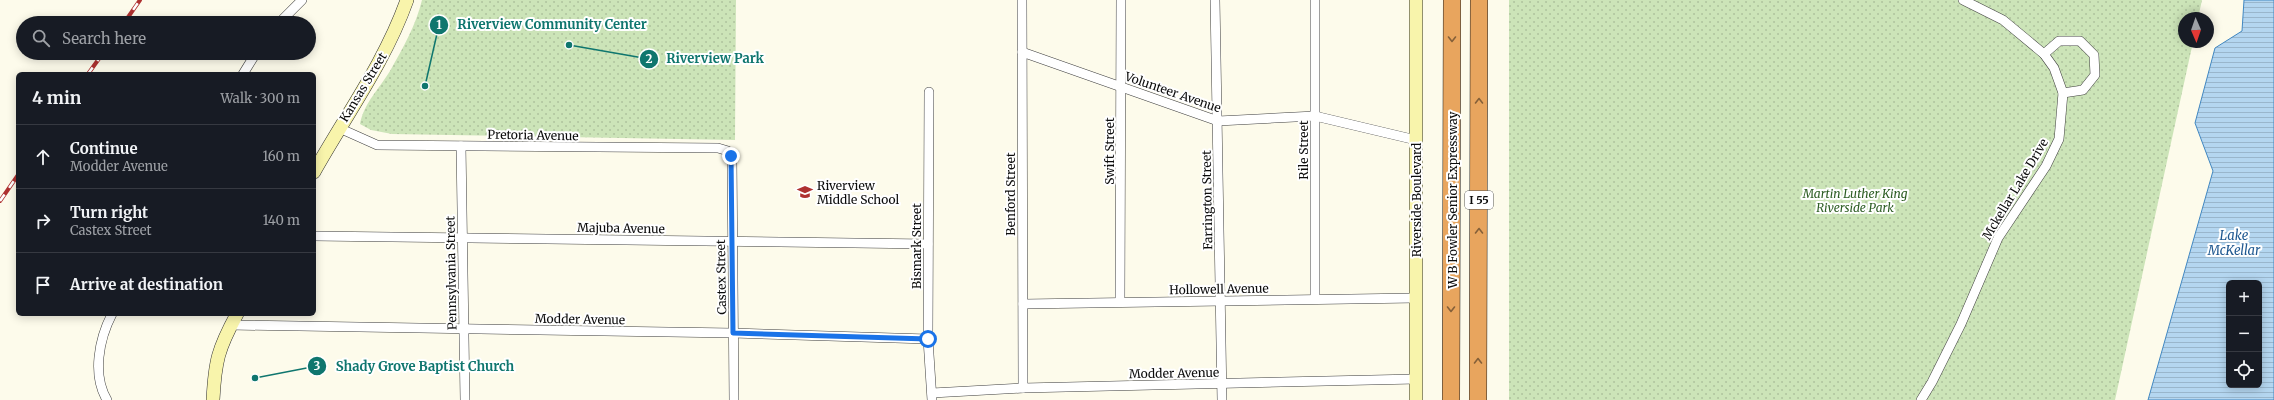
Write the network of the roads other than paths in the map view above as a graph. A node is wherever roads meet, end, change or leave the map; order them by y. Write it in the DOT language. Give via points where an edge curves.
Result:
graph roads {
  1 [pos="302,0"];
  2 [pos="407,0"];
  3 [pos="1022,0"];
  4 [pos="1121,0"];
  5 [pos="1215,0"];
  6 [pos="1315,0"];
  7 [pos="1416,0"];
  8 [pos="1452,0"];
  9 [pos="1479,0"];
  10 [pos="1962,0"];
  11 [pos="286,16"];
  12 [pos="1022,52"];
  13 [pos="2044,54"];
  14 [pos="252,60"];
  15 [pos="244,72"];
  16 [pos="1121,87"];
  17 [pos="929,92"];
  18 [pos="2063,93"];
  19 [pos="1315,116"];
  20 [pos="1218,121"];
  21 [pos="339,128"];
  22 [pos="1416,140"];
  23 [pos="461,146"];
  24 [pos="730,153"];
  25 [pos="316,168"];
  26 [pos="316,236"];
  27 [pos="462,237"];
  28 [pos="732,242"];
  29 [pos="928,244"];
  30 [pos="1415,298"];
  31 [pos="1315,300"];
  32 [pos="1220,301"];
  33 [pos="1120,302"];
  34 [pos="1023,304"];
  35 [pos="111,316"];
  36 [pos="234,320"];
  37 [pos="464,328"];
  38 [pos="733,333"];
  39 [pos="928,339"];
  40 [pos="1416,379"];
  41 [pos="1222,384"];
  42 [pos="1023,388"];
  43 [pos="932,397"];
  44 [pos="107,400"];
  45 [pos="213,400"];
  46 [pos="465,400"];
  47 [pos="734,400"];
  48 [pos="1222,400"];
  49 [pos="1416,400"];
  50 [pos="1451,400"];
  51 [pos="1478,400"];
  52 [pos="1921,400"];
  1 -- 11 [label="street"];
  2 -- 21 [label="street, Kansas Street" via="385,50"];
  3 -- 12 [label="street, Benford Street"];
  4 -- 16 [label="street, Swift Street"];
  5 -- 20 [label="street, Farrington Street"];
  6 -- 19 [label="street, Rile Street"];
  7 -- 22 [label="street, Riverside Boulevard"];
  8 -- 50 [label="highway, W B Fowler Senior Expressway / I 55, one-way"];
  51 -- 9 [label="highway, I 55, one-way"];
  10 -- 13 [label="street, Mckellar Lake Drive" via="2003,20"];
  12 -- 16 [label="street, Volunteer Avenue"];
  12 -- 34 [label="street, Benford Street"];
  13 -- 18 [label="street, Mckellar Lake Drive" via="2054,68"];
  13 -- 18 [label="street" via="2060,41 2080,41 2094,55 2095,75 2083,90"];
  14 -- 15 [label="street"];
  16 -- 20 [label="street, Volunteer Avenue"];
  16 -- 33 [label="street, Swift Street"];
  17 -- 29 [label="street, Bismark Street"];
  18 -- 52 [label="street, Mckellar Lake Drive" via="2059,139 2046,166 1998,238 1961,324"];
  19 -- 20 [label="street, Volunteer Avenue"];
  19 -- 22 [label="street, Volunteer Avenue"];
  19 -- 31 [label="street, Rile Street"];
  20 -- 32 [label="street, Farrington Street"];
  21 -- 23 [label="street, Pretoria Avenue" via="377,145"];
  21 -- 25 [label="street, Kansas Street"];
  22 -- 30 [label="street, Riverside Boulevard"];
  23 -- 24 [label="street, Pretoria Avenue" via="718,148"];
  23 -- 27 [label="street, Pennsylvania Street"];
  24 -- 28 [label="street, Castex Street"];
  26 -- 27 [label="street, Majuba Avenue"];
  27 -- 28 [label="street, Majuba Avenue"];
  27 -- 37 [label="street, Pennsylvania Street"];
  28 -- 29 [label="street, Majuba Avenue"];
  28 -- 38 [label="street, Castex Street"];
  29 -- 39 [label="street, Bismark Street"];
  30 -- 31 [label="street, Hollowell Avenue"];
  30 -- 40 [label="street, Riverside Boulevard"];
  31 -- 32 [label="street, Hollowell Avenue"];
  32 -- 33 [label="street, Hollowell Avenue"];
  32 -- 41 [label="street, Farrington Street"];
  33 -- 34 [label="street, Hollowell Avenue"];
  34 -- 42 [label="street, Benford Street"];
  35 -- 44 [label="street" via="98,362 100,388"];
  36 -- 37 [label="street, Modder Avenue"];
  36 -- 45 [label="street" via="219,348 215,365"];
  37 -- 38 [label="street, Modder Avenue"];
  37 -- 46 [label="street, Pennsylvania Street"];
  38 -- 39 [label="street, Modder Avenue"];
  38 -- 47 [label="street, Castex Street"];
  39 -- 43 [label="street, Bismark Street"];
  40 -- 41 [label="street, Modder Avenue"];
  40 -- 49 [label="street, Riverside Boulevard"];
  41 -- 42 [label="street, Modder Avenue"];
  41 -- 48 [label="street, Farrington Street"];
  42 -- 43 [label="street, Modder Avenue"];
}
